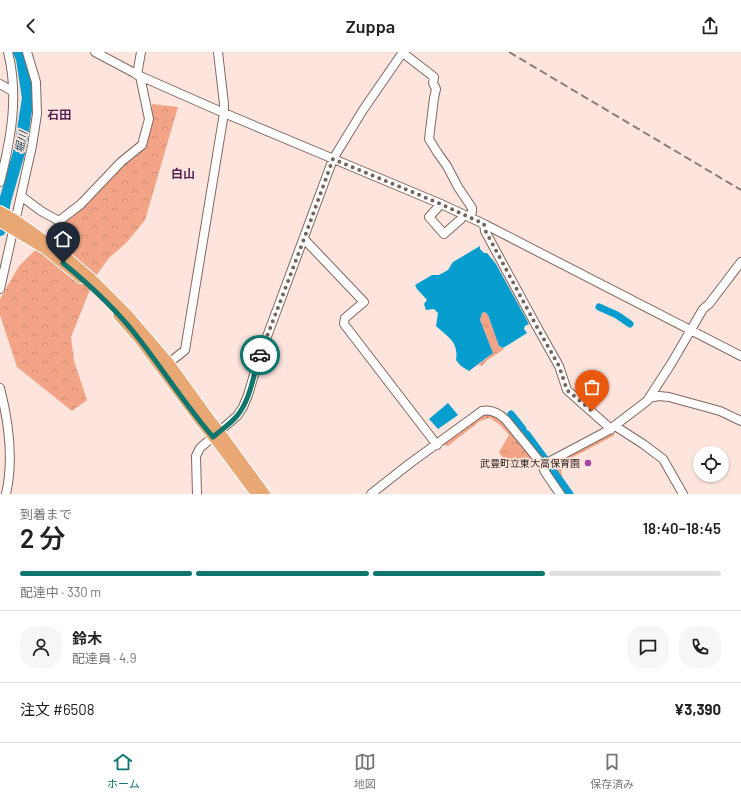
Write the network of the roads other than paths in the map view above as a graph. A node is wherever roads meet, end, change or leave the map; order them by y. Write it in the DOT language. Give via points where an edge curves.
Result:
graph roads {
  1 [pos="8,52"];
  2 [pos="26,52"];
  3 [pos="95,52"];
  4 [pos="141,52"];
  5 [pos="218,52"];
  6 [pos="403,52"];
  7 [pos="139,76"];
  8 [pos="0,84"];
  9 [pos="12,91"];
  10 [pos="224,113"];
  11 [pos="333,159"];
  12 [pos="0,182"];
  13 [pos="21,196"];
  14 [pos="441,204"];
  15 [pos="0,211"];
  16 [pos="466,216"];
  17 [pos="0,222"];
  18 [pos="484,224"];
  19 [pos="15,225"];
  20 [pos="304,239"];
  21 [pos="741,262"];
  22 [pos="0,289"];
  23 [pos="690,330"];
  24 [pos="741,356"];
  25 [pos="169,363"];
  26 [pos="0,388"];
  27 [pos="649,398"];
  28 [pos="741,421"];
  29 [pos="613,427"];
  30 [pos="216,434"];
  31 [pos="437,445"];
  32 [pos="543,466"];
  33 [pos="6,494"];
  34 [pos="197,494"];
  35 [pos="256,494"];
  36 [pos="265,494"];
  37 [pos="371,494"];
  38 [pos="560,494"];
  39 [pos="683,494"];
  1 -- 9 [label="street"];
  2 -- 13 [label="street" via="36,82 37,114"];
  3 -- 7 [label="street"];
  4 -- 7 [label="street"];
  5 -- 10 [label="street"];
  6 -- 11 [label="street"];
  6 -- 16 [label="street" via="434,77 436,90 429,139 472,208 472,212"];
  7 -- 10 [label="street"];
  7 -- 13 [label="street" via="149,119 142,145 121,162 81,204 59,221"];
  8 -- 9 [label="street"];
  9 -- 12 [label="street" via="13,114"];
  10 -- 11 [label="street"];
  10 -- 25 [label="street" via="185,350"];
  11 -- 14 [label="street"];
  11 -- 20 [label="street"];
  13 -- 19 [label="street"];
  14 -- 16 [label="street"];
  14 -- 16 [label="street" via="429,217 444,234"];
  15 -- 19 [label="main road"];
  16 -- 18 [label="street"];
  17 -- 19 [label="main road"];
  18 -- 23 [label="street"];
  18 -- 29 [label="street" via="559,366 567,390"];
  19 -- 22 [label="street"];
  19 -- 25 [label="main road" via="58,250 91,278 127,314"];
  19 -- 30 [label="main road" via="107,302 139,338 201,422"];
  20 -- 30 [label="street" via="259,358 246,401 237,416"];
  20 -- 31 [label="street" via="364,302 345,318 344,324"];
  21 -- 23 [label="street" via="709,304 702,309"];
  23 -- 24 [label="street"];
  23 -- 27 [label="street"];
  25 -- 30 [label="main road" via="208,417"];
  26 -- 33 [label="street" via="10,442 9,482"];
  27 -- 28 [label="street" via="669,396 720,411"];
  27 -- 29 [label="street"];
  29 -- 32 [label="street"];
  29 -- 39 [label="street" via="663,459"];
  30 -- 34 [label="street" via="200,448 196,456"];
  30 -- 35 [label="main road"];
  30 -- 36 [label="main road"];
  31 -- 32 [label="street" via="482,411 487,410 502,416"];
  31 -- 37 [label="street"];
  32 -- 38 [label="street"];
}
